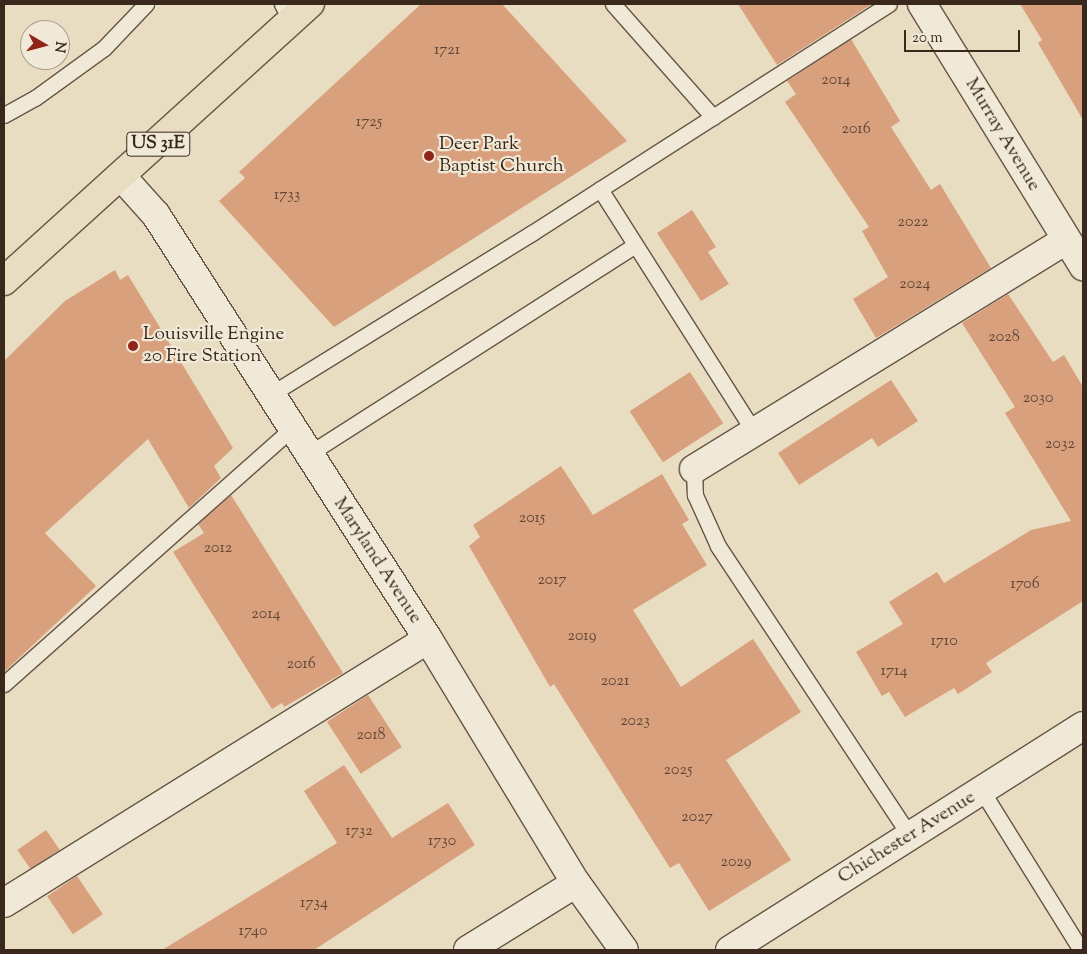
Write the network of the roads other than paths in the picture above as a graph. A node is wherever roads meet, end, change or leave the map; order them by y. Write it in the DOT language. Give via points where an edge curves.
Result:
graph roads {
  1 [pos="146,4"];
  2 [pos="613,4"];
  3 [pos="889,4"];
  4 [pos="922,4"];
  5 [pos="294,9"];
  6 [pos="4,115"];
  7 [pos="713,117"];
  8 [pos="122,177"];
  9 [pos="600,190"];
  10 [pos="1066,240"];
  11 [pos="634,246"];
  12 [pos="1083,266"];
  13 [pos="4,281"];
  14 [pos="268,396"];
  15 [pos="290,430"];
  16 [pos="754,432"];
  17 [pos="307,455"];
  18 [pos="694,468"];
  19 [pos="428,640"];
  20 [pos="4,684"];
  21 [pos="1083,726"];
  22 [pos="982,791"];
  23 [pos="910,836"];
  24 [pos="576,883"];
  25 [pos="4,903"];
  26 [pos="468,950"];
  27 [pos="624,950"];
  28 [pos="730,950"];
  29 [pos="1081,950"];
  1 -- 6 [label="lane" via="104,48 36,98"];
  2 -- 7 [label="lane"];
  3 -- 7 [label="lane"];
  4 -- 10 [label="street, Murray Avenue"];
  5 -- 8 [label="main road, US 31E"];
  7 -- 9 [label="lane"];
  8 -- 13 [label="main road, US 31E"];
  8 -- 14 [label="street, Maryland Avenue" via="156,215"];
  9 -- 11 [label="lane"];
  9 -- 14 [label="lane"];
  10 -- 12 [label="street, Murray Avenue"];
  10 -- 16 [label="street"];
  11 -- 16 [label="lane"];
  11 -- 17 [label="lane"];
  14 -- 15 [label="street, Maryland Avenue"];
  15 -- 17 [label="street, Maryland Avenue"];
  15 -- 20 [label="lane"];
  16 -- 18 [label="street"];
  17 -- 19 [label="street, Maryland Avenue"];
  18 -- 23 [label="lane" via="695,495 718,546"];
  19 -- 24 [label="street, Maryland Avenue"];
  19 -- 25 [label="street"];
  21 -- 22 [label="street, Chichester Avenue"];
  22 -- 23 [label="street, Chichester Avenue"];
  22 -- 29 [label="lane"];
  23 -- 28 [label="street, Chichester Avenue"];
  24 -- 26 [label="street"];
  24 -- 27 [label="street, Maryland Avenue"];
}
